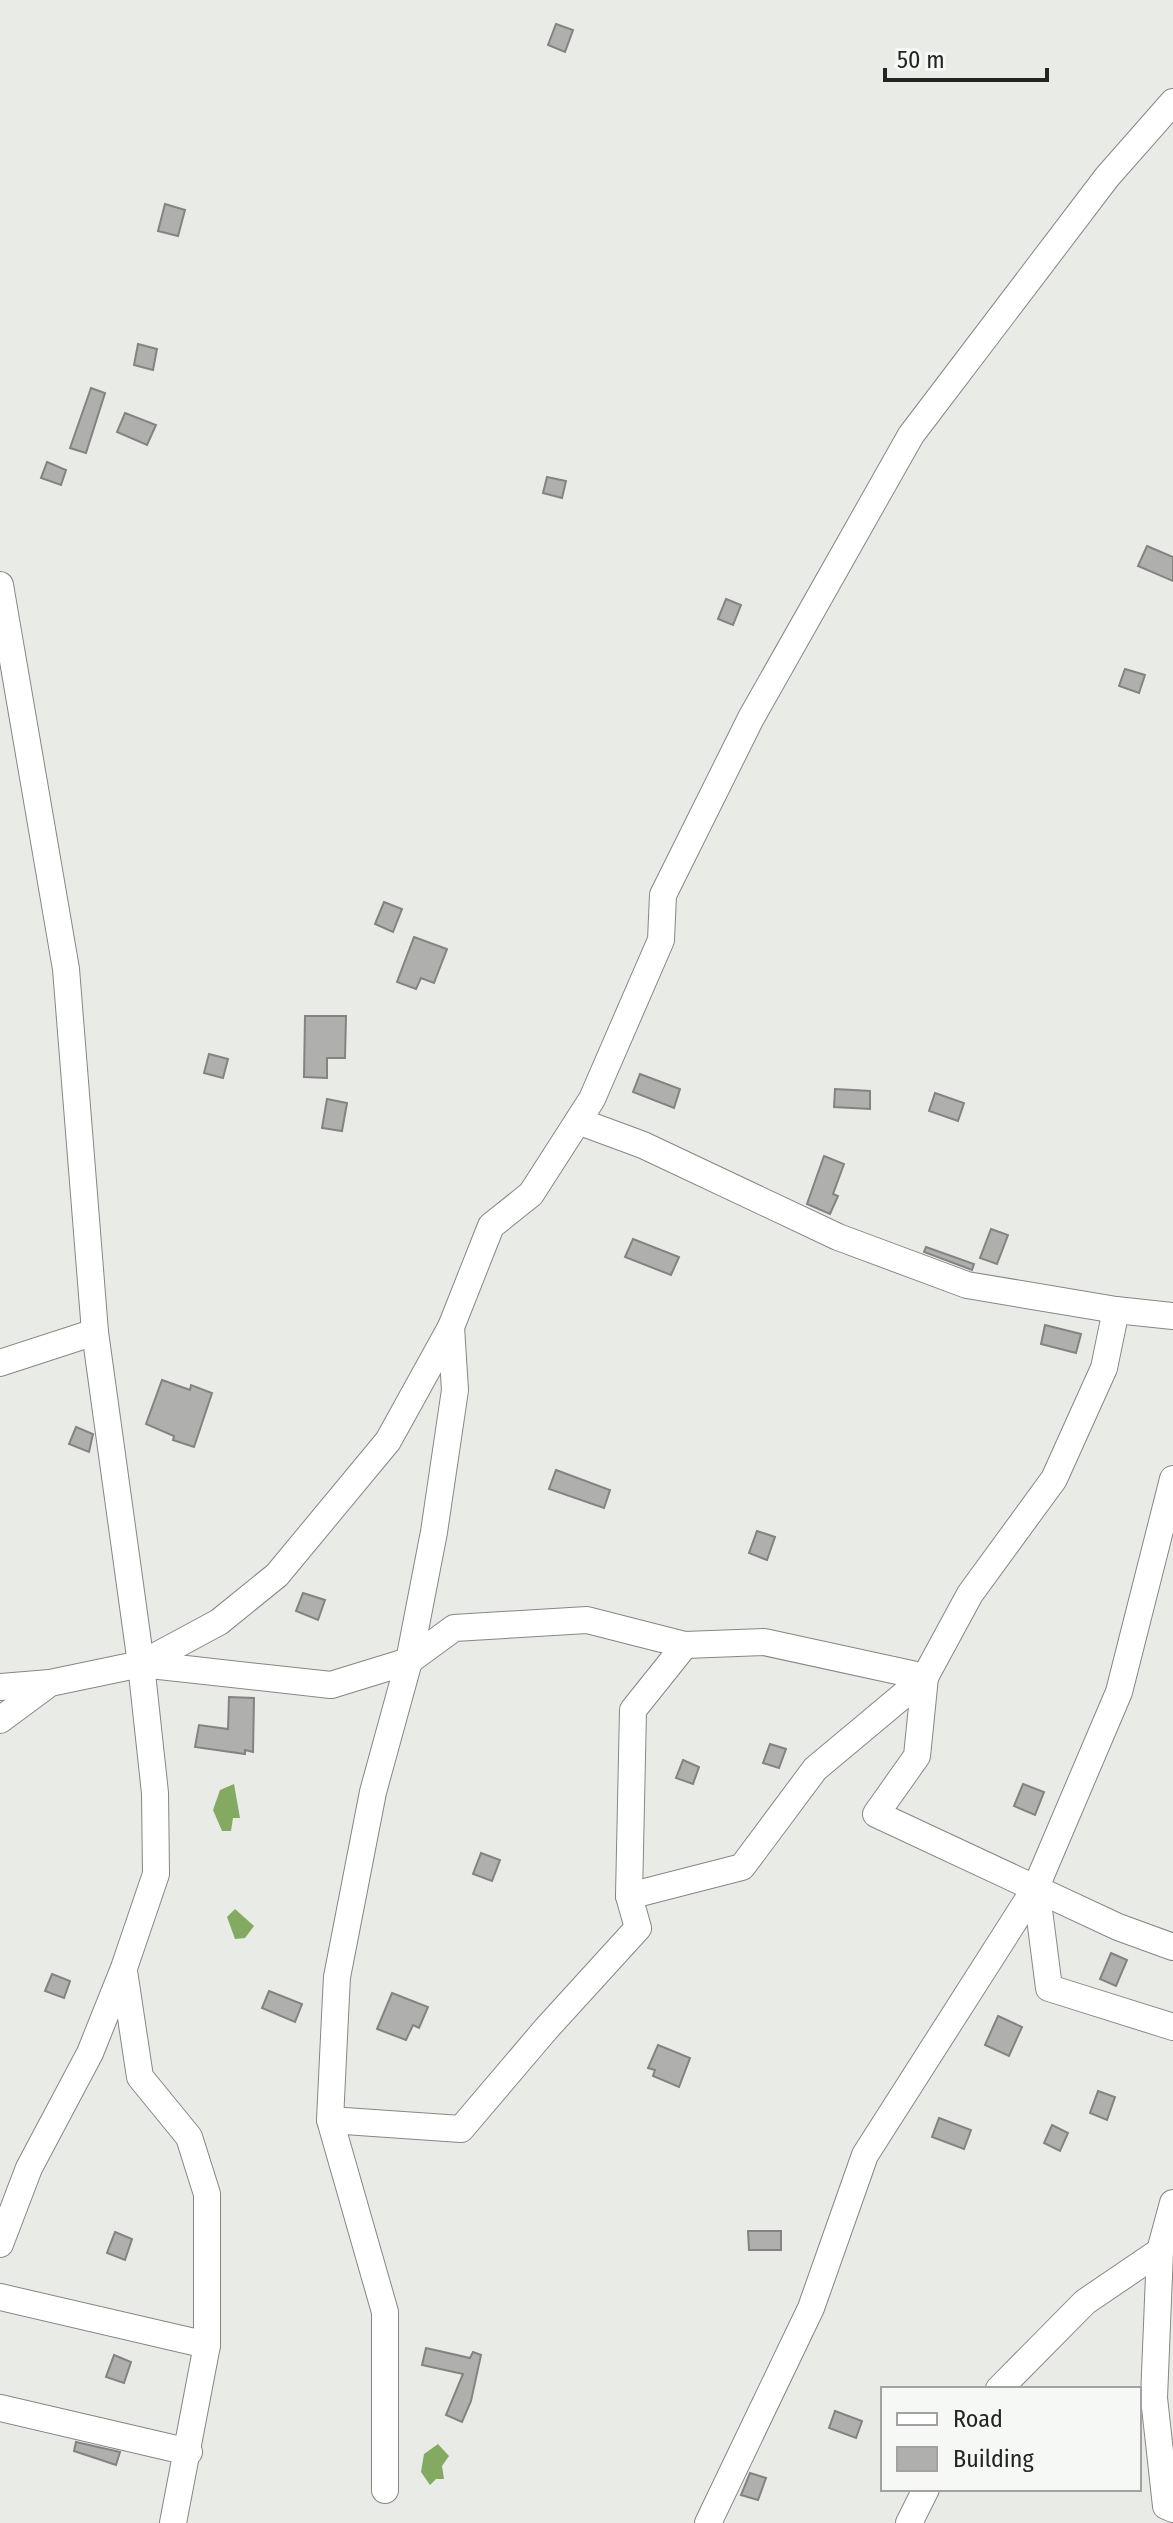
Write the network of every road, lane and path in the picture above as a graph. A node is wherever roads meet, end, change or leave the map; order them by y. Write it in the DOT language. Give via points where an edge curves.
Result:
graph roads {
  1 [pos="1173,102"];
  2 [pos="0,585"];
  3 [pos="578,1121"];
  4 [pos="1116,1310"];
  5 [pos="1173,1316"];
  6 [pos="451,1327"];
  7 [pos="95,1332"];
  8 [pos="0,1363"];
  9 [pos="1173,1479"];
  10 [pos="685,1645"];
  11 [pos="409,1661"];
  12 [pos="141,1664"];
  13 [pos="925,1677"];
  14 [pos="50,1683"];
  15 [pos="0,1687"];
  16 [pos="0,1720"];
  17 [pos="1036,1887"];
  18 [pos="629,1896"];
  19 [pos="1173,1947"];
  20 [pos="124,1968"];
  21 [pos="1173,2027"];
  22 [pos="330,2120"];
  23 [pos="1173,2203"];
  24 [pos="0,2244"];
  25 [pos="1160,2251"];
  26 [pos="0,2297"];
  27 [pos="207,2345"];
  28 [pos="1001,2387"];
  29 [pos="0,2408"];
  30 [pos="189,2452"];
  31 [pos="385,2490"];
  32 [pos="925,2491"];
  33 [pos="1173,2509"];
  34 [pos="173,2523"];
  35 [pos="708,2523"];
  36 [pos="909,2523"];
  1 -- 3 [label="street" via="1107,177 911,435 751,718 663,895 661,940"];
  2 -- 7 [label="street" via="66,969"];
  3 -- 4 [label="street" via="643,1145 838,1237 967,1285"];
  3 -- 6 [label="street" via="531,1194 491,1226"];
  4 -- 5 [label="street"];
  4 -- 13 [label="street" via="1104,1368 1054,1479 970,1594"];
  6 -- 11 [label="street" via="455,1390"];
  6 -- 12 [label="street" via="388,1441 277,1575 219,1622"];
  7 -- 8 [label="street"];
  7 -- 12 [label="street"];
  9 -- 17 [label="street" via="1119,1692"];
  10 -- 11 [label="street" via="587,1620 454,1628"];
  10 -- 13 [label="street" via="764,1642"];
  10 -- 18 [label="street" via="633,1710"];
  11 -- 12 [label="street" via="331,1685"];
  11 -- 22 [label="street" via="373,1792 337,1977"];
  12 -- 14 [label="street"];
  12 -- 20 [label="street" via="155,1793 156,1874"];
  13 -- 17 [label="street" via="917,1756 876,1814"];
  13 -- 18 [label="street" via="815,1769 742,1867"];
  14 -- 15 [label="street"];
  14 -- 16 [label="street"];
  17 -- 19 [label="street"];
  17 -- 21 [label="street" via="1049,1988"];
  17 -- 35 [label="street" via="865,2155 811,2308"];
  18 -- 22 [label="street" via="638,1928 461,2129"];
  20 -- 24 [label="street" via="90,2053 29,2168"];
  20 -- 27 [label="street" via="140,2077 189,2137 207,2194"];
  22 -- 31 [label="street" via="385,2312"];
  23 -- 25 [label="street"];
  25 -- 28 [label="street" via="1085,2302"];
  25 -- 33 [label="street" via="1154,2398 1166,2506"];
  26 -- 27 [label="street"];
  27 -- 30 [label="street"];
  29 -- 30 [label="street"];
  30 -- 34 [label="street"];
  32 -- 36 [label="street"];
}
